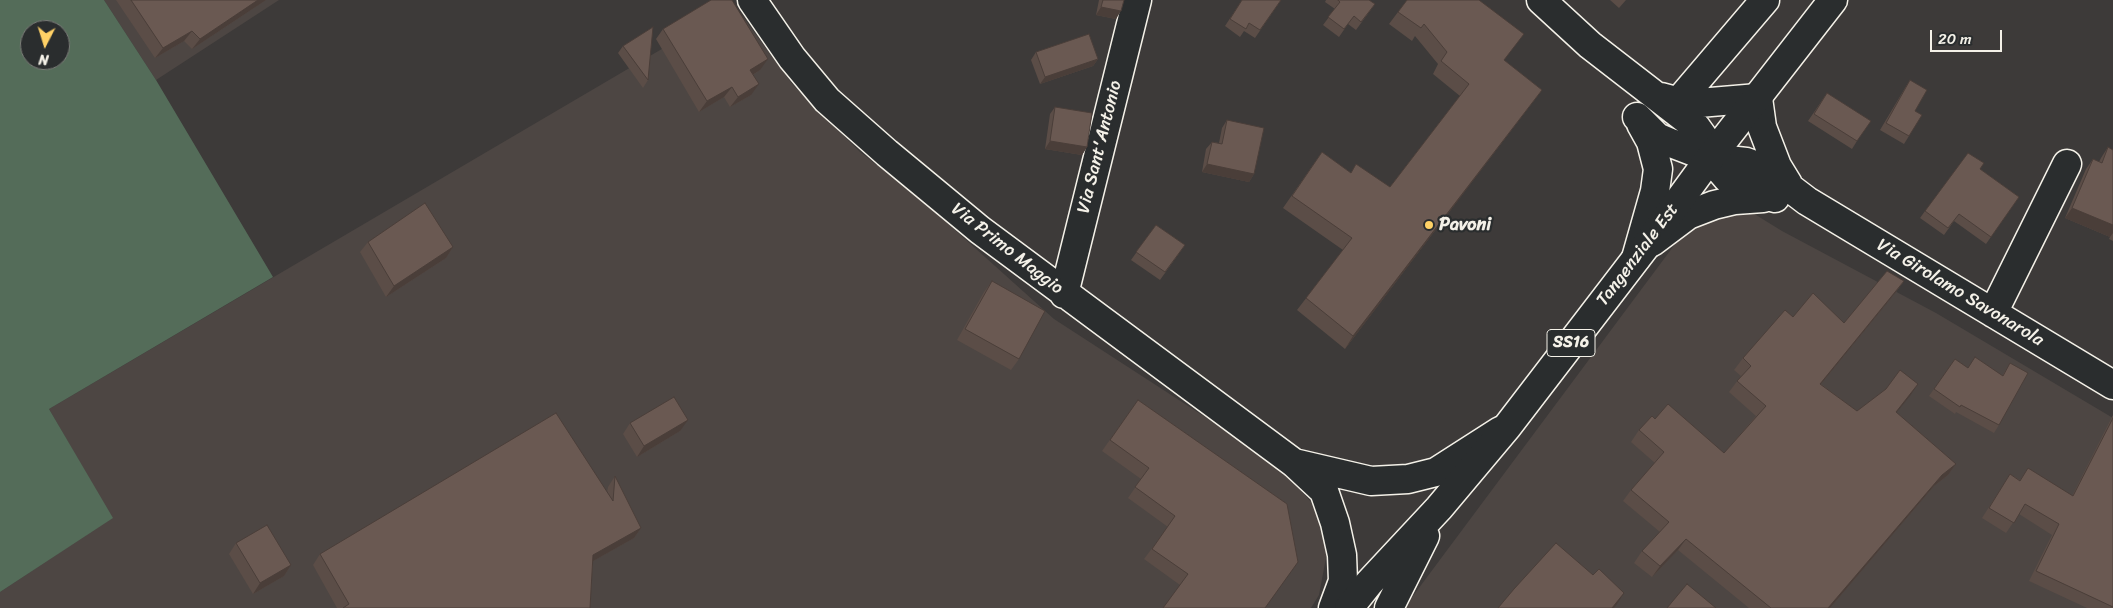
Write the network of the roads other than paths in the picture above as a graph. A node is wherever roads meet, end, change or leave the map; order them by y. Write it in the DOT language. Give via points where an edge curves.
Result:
graph roads {
  1 [pos="752,0"];
  2 [pos="1137,0"];
  3 [pos="1541,0"];
  4 [pos="1765,0"];
  5 [pos="1833,0"];
  6 [pos="1590,45"];
  7 [pos="1646,90"];
  8 [pos="1758,98"];
  9 [pos="1678,102"];
  10 [pos="1637,117"];
  11 [pos="1710,158"];
  12 [pos="2067,164"];
  13 [pos="1791,195"];
  14 [pos="1640,253"];
  15 [pos="1064,294"];
  16 [pos="1993,312"];
  17 [pos="2110,375"];
  18 [pos="1506,427"];
  19 [pos="1294,464"];
  20 [pos="1440,508"];
  21 [pos="1333,608"];
  22 [pos="1349,608"];
  23 [pos="1389,608"];
  1 -- 15 [label="street, Via Primo Maggio" via="792,58 827,100 980,230"];
  2 -- 15 [label="street, Via Sant'Antonio"];
  3 -- 6 [label="street"];
  4 -- 9 [label="street"];
  5 -- 8 [label="street, Tangenziale Est / SS16"];
  6 -- 7 [label="street"];
  6 -- 10 [label="street" via="1624,92"];
  7 -- 9 [label="street"];
  7 -- 11 [label="street" via="1696,127 1706,141"];
  8 -- 9 [label="street" via="1704,104"];
  8 -- 11 [label="street, Tangenziale Est / SS16"];
  8 -- 13 [label="street, Via Girolamo Savonarola" via="1762,128"];
  10 -- 11 [label="street" via="1657,137"];
  10 -- 14 [label="street" via="1651,142 1658,169"];
  11 -- 13 [label="street, Via Girolamo Savonarola" via="1746,162 1765,169"];
  11 -- 14 [label="street, Tangenziale Est / SS16"];
  12 -- 16 [label="street"];
  13 -- 14 [label="street" via="1714,205 1688,215"];
  13 -- 16 [label="street, Via Girolamo Savonarola"];
  14 -- 18 [label="street, Tangenziale Est / SS16"];
  15 -- 19 [label="street, Via Primo Maggio"];
  16 -- 17 [label="street, Via Girolamo Savonarola"];
  18 -- 19 [label="street, Via Primo Maggio" via="1436,472 1408,480 1371,481"];
  18 -- 20 [label="street, Tangenziale Est / SS16"];
  19 -- 21 [label="street, Via Primo Maggio" via="1324,491 1335,523 1342,555 1342,581"];
  20 -- 22 [label="street, Tangenziale Est / SS16"];
  20 -- 23 [label="street, Tangenziale Est / SS16"];
}
